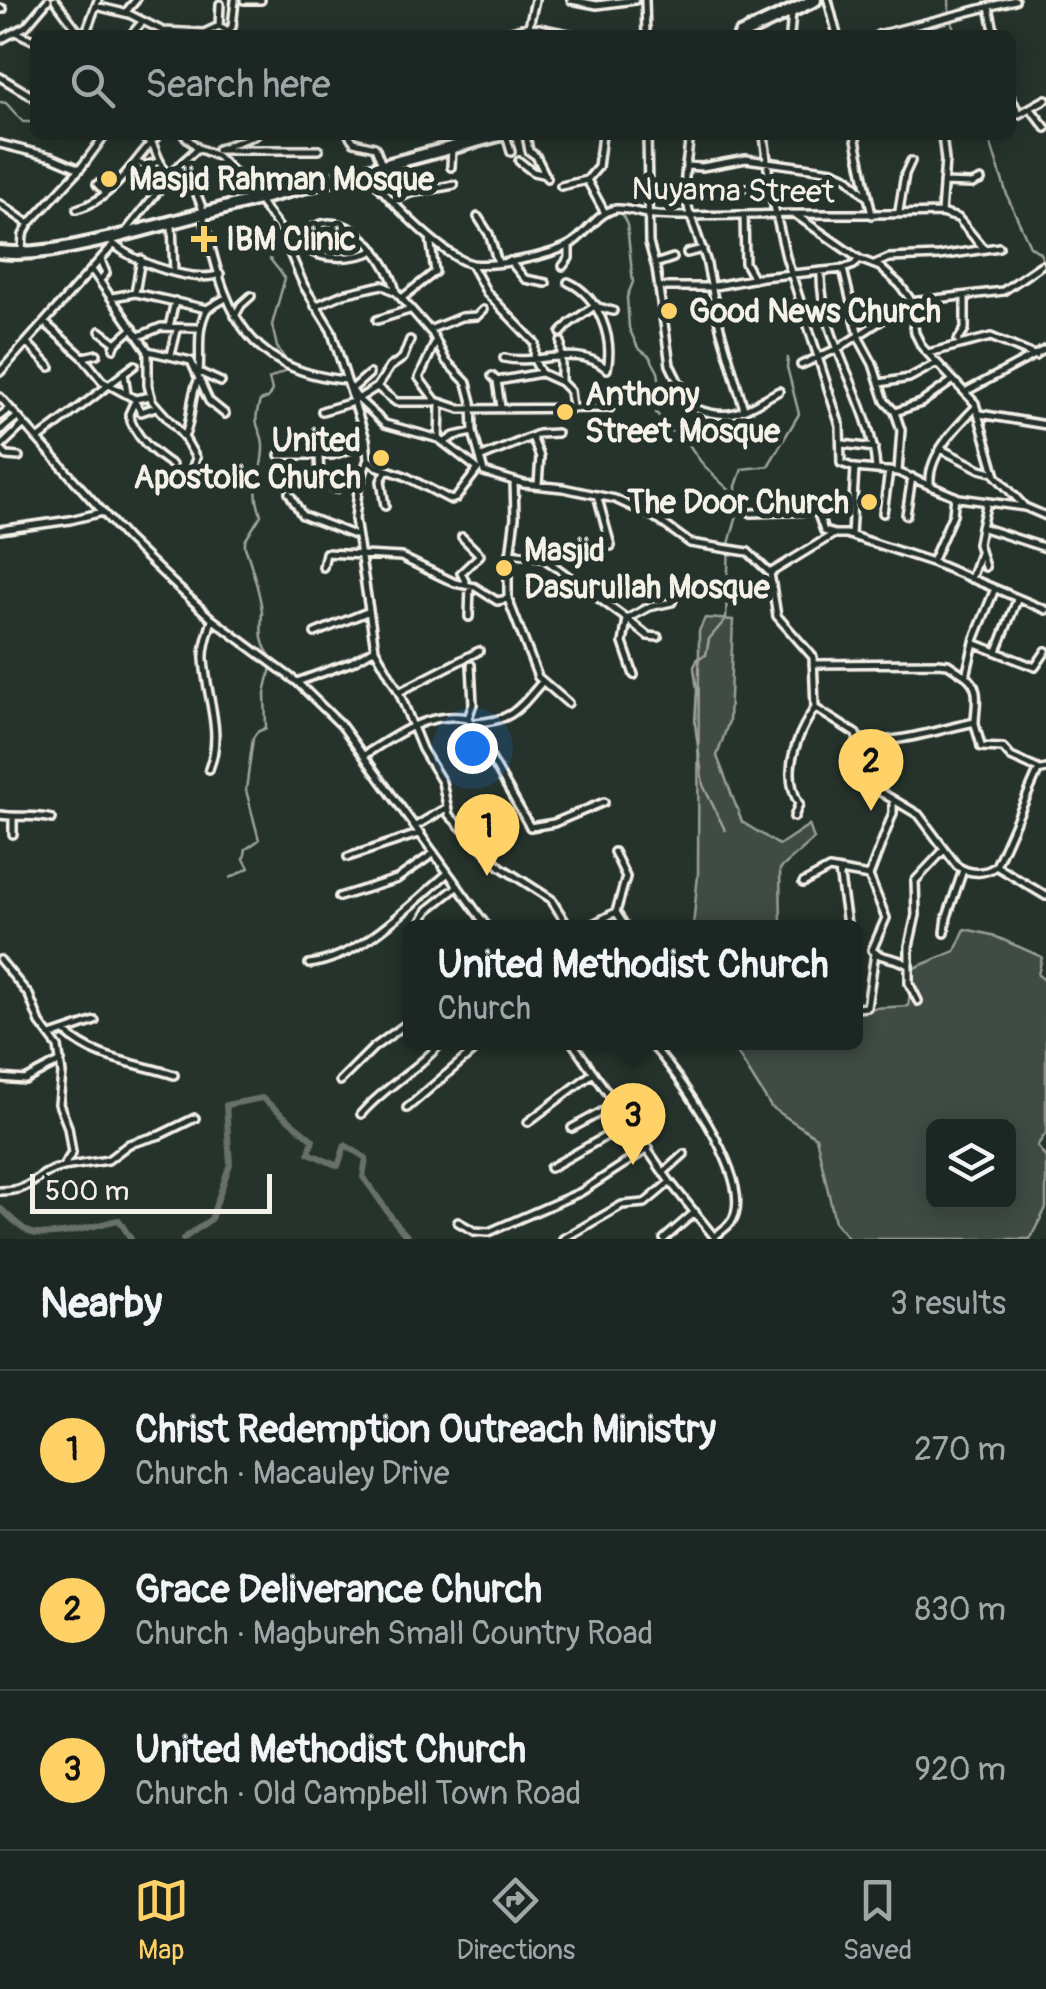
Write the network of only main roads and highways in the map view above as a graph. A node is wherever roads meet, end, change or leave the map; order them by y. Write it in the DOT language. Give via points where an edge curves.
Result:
graph roads {
  1 [pos="812,0"];
  2 [pos="747,30"];
  3 [pos="468,140"];
  4 [pos="471,140"];
  5 [pos="367,169"];
  6 [pos="203,212"];
  7 [pos="0,250"];
  1 -- 2 [label="highway"];
  3 -- 5 [label="highway"];
  4 -- 5 [label="highway"];
  5 -- 6 [label="highway"];
  6 -- 7 [label="highway" via="52,248"];
  6 -- 7 [label="highway" via="113,241 22,254"];
}
